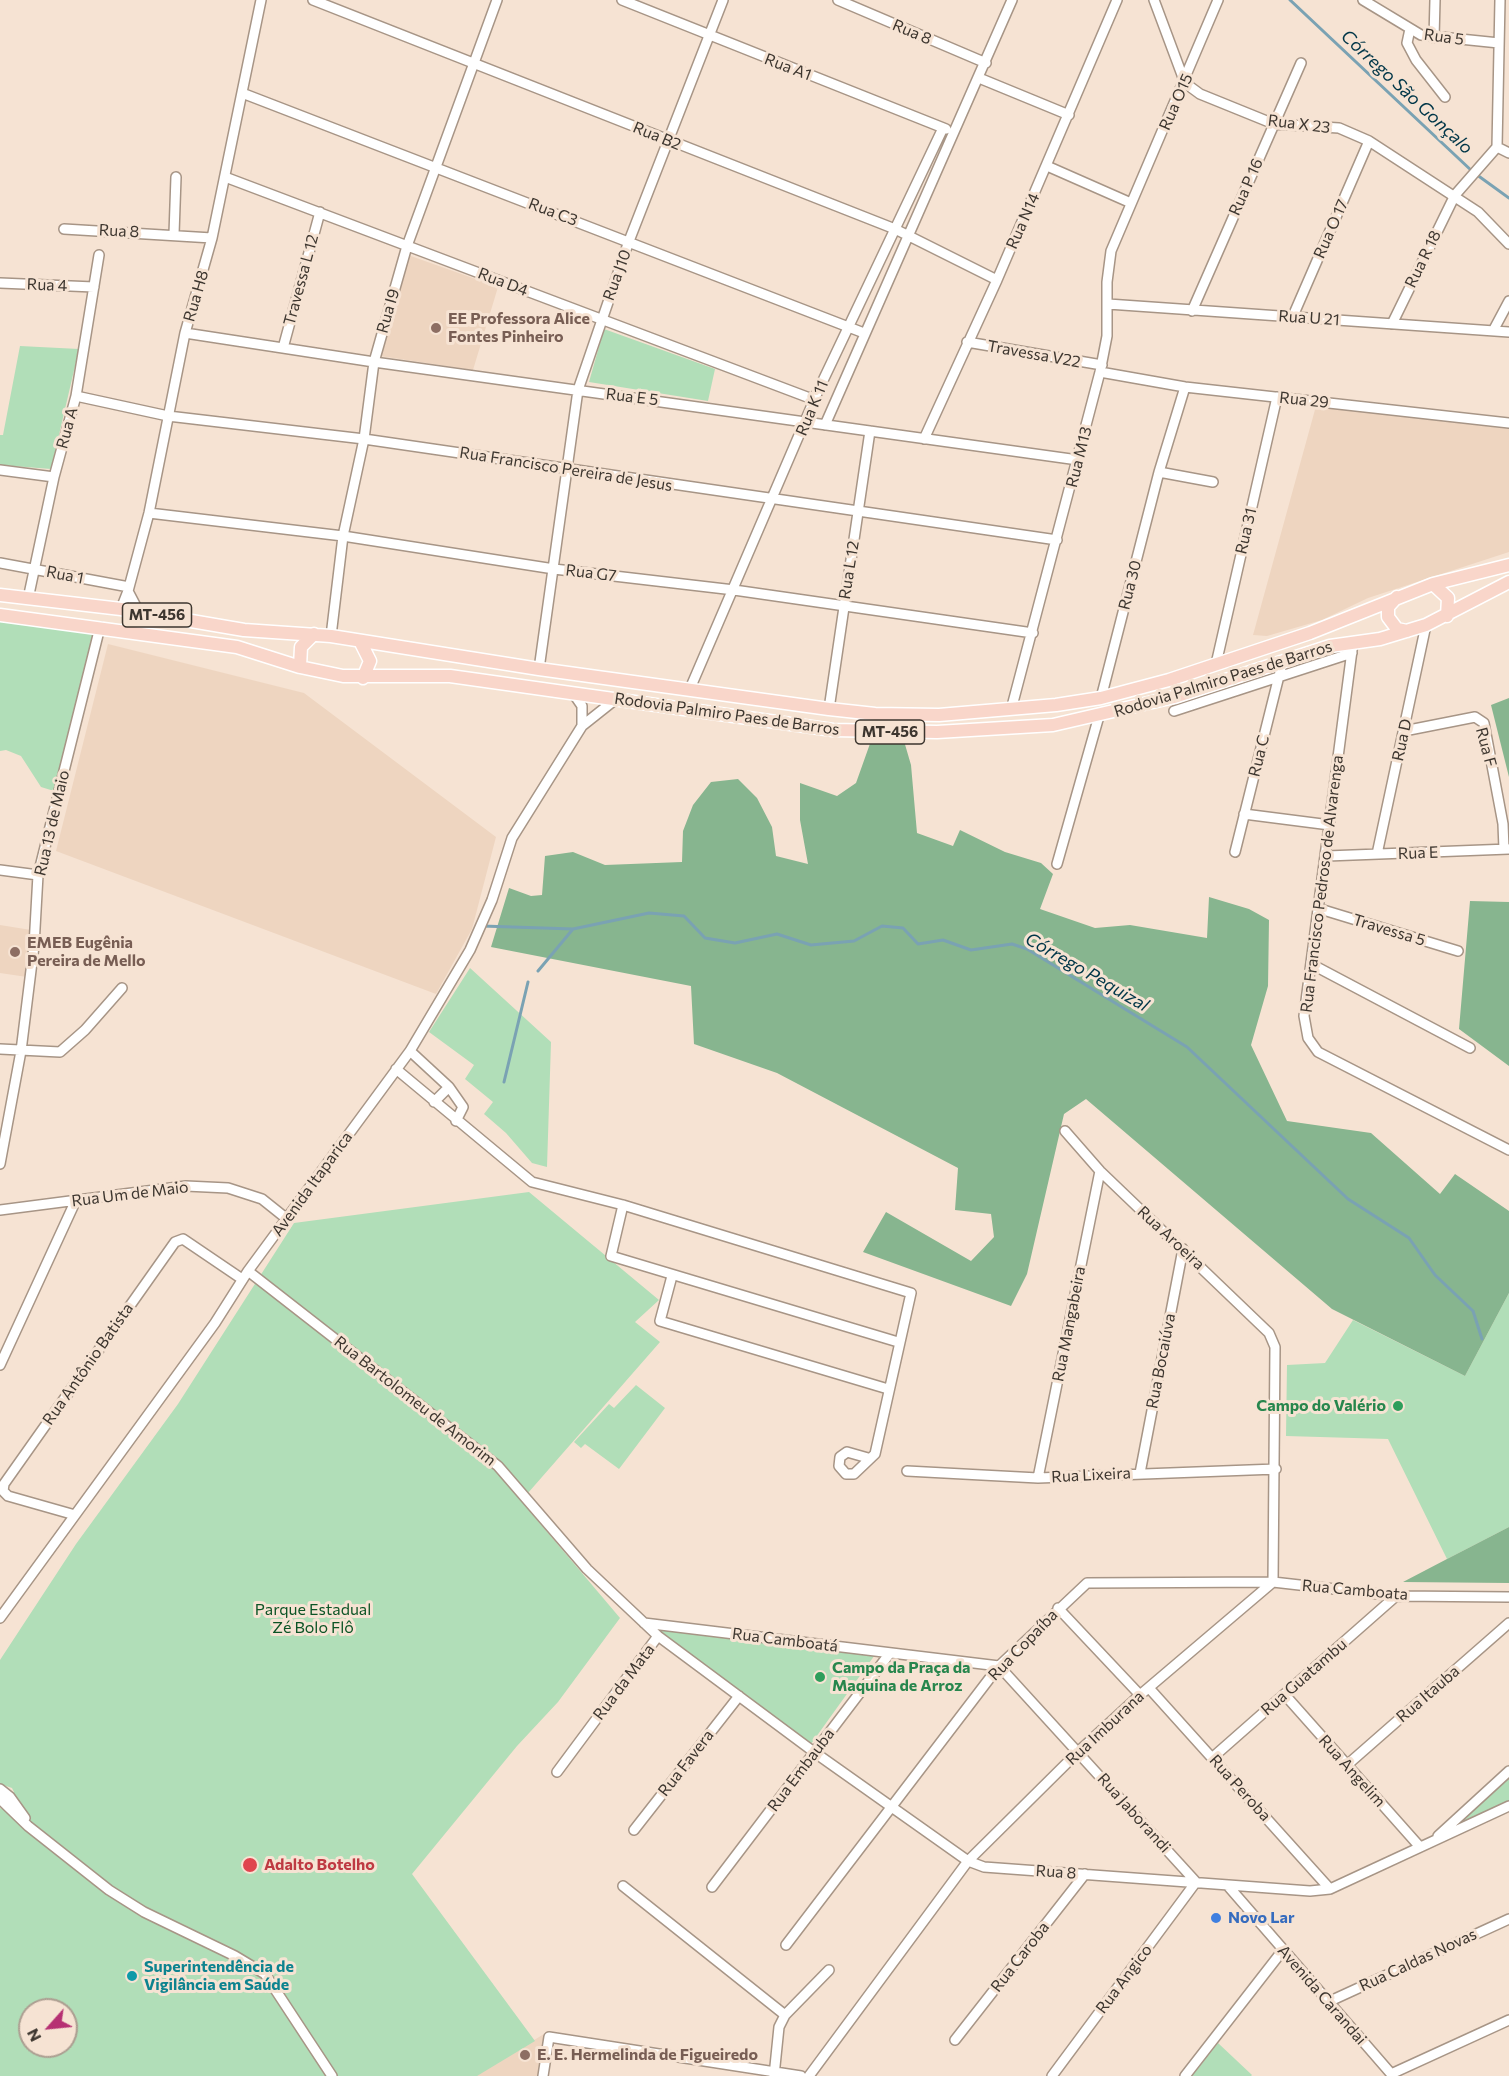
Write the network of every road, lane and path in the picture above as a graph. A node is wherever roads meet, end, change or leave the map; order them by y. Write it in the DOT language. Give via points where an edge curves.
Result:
graph roads {
  1 [pos="261,0"];
  2 [pos="313,0"];
  3 [pos="497,0"];
  4 [pos="622,0"];
  5 [pos="723,0"];
  6 [pos="838,0"];
  7 [pos="1012,0"];
  8 [pos="1117,0"];
  9 [pos="1154,0"];
  10 [pos="1218,0"];
  11 [pos="1363,0"];
  12 [pos="1435,0"];
  13 [pos="1500,0"];
  14 [pos="1410,29"];
  15 [pos="709,36"];
  16 [pos="1434,38"];
  17 [pos="1499,42"];
  18 [pos="476,63"];
  19 [pos="986,63"];
  20 [pos="1301,63"];
  21 [pos="979,78"];
  22 [pos="1185,83"];
  23 [pos="242,93"];
  24 [pos="1498,95"];
  25 [pos="1509,96"];
  26 [pos="1445,97"];
  27 [pos="1069,115"];
  28 [pos="1274,124"];
  29 [pos="943,128"];
  30 [pos="954,133"];
  31 [pos="668,141"];
  32 [pos="1369,141"];
  33 [pos="1497,147"];
  34 [pos="1509,153"];
  35 [pos="1047,166"];
  36 [pos="436,167"];
  37 [pos="176,177"];
  38 [pos="225,177"];
  39 [pos="1455,195"];
  40 [pos="1131,203"];
  41 [pos="320,212"];
  42 [pos="64,229"];
  43 [pos="895,229"];
  44 [pos="174,234"];
  45 [pos="907,235"];
  46 [pos="212,238"];
  47 [pos="629,241"];
  48 [pos="1509,244"];
  49 [pos="407,246"];
  50 [pos="99,255"];
  51 [pos="997,280"];
  52 [pos="0,284"];
  53 [pos="94,287"];
  54 [pos="1509,301"];
  55 [pos="1108,304"];
  56 [pos="1192,310"];
  57 [pos="1293,316"];
  58 [pos="600,319"];
  59 [pos="1392,324"];
  60 [pos="849,327"];
  61 [pos="1493,331"];
  62 [pos="1509,332"];
  63 [pos="185,333"];
  64 [pos="864,333"];
  65 [pos="967,342"];
  66 [pos="283,348"];
  67 [pos="374,362"];
  68 [pos="1101,369"];
  69 [pos="1185,387"];
  70 [pos="578,390"];
  71 [pos="76,396"];
  72 [pos="1277,397"];
  73 [pos="815,400"];
  74 [pos="168,416"];
  75 [pos="807,420"];
  76 [pos="1509,423"];
  77 [pos="825,425"];
  78 [pos="870,431"];
  79 [pos="364,439"];
  80 [pos="924,439"];
  81 [pos="1078,460"];
  82 [pos="567,469"];
  83 [pos="0,470"];
  84 [pos="1159,472"];
  85 [pos="54,477"];
  86 [pos="1213,482"];
  87 [pos="771,500"];
  88 [pos="858,511"];
  89 [pos="148,513"];
  90 [pos="343,536"];
  91 [pos="1057,540"];
  92 [pos="0,563"];
  93 [pos="1509,564"];
  94 [pos="35,569"];
  95 [pos="554,569"];
  96 [pos="1509,582"];
  97 [pos="1433,584"];
  98 [pos="129,589"];
  99 [pos="734,590"];
  100 [pos="0,595"];
  101 [pos="1397,597"];
  102 [pos="28,599"];
  103 [pos="843,607"];
  104 [pos="121,609"];
  105 [pos="139,612"];
  106 [pos="0,615"];
  107 [pos="1447,616"];
  108 [pos="1426,625"];
  109 [pos="100,627"];
  110 [pos="1407,631"];
  111 [pos="1033,633"];
  112 [pos="314,634"];
  113 [pos="331,636"];
  114 [pos="360,641"];
  115 [pos="1352,648"];
  116 [pos="1283,660"];
  117 [pos="1216,664"];
  118 [pos="300,667"];
  119 [pos="539,669"];
  120 [pos="1279,677"];
  121 [pos="363,678"];
  122 [pos="689,691"];
  123 [pos="573,693"];
  124 [pos="1101,698"];
  125 [pos="616,699"];
  126 [pos="829,709"];
  127 [pos="1011,710"];
  128 [pos="1174,711"];
  129 [pos="1099,716"];
  130 [pos="582,726"];
  131 [pos="1404,730"];
  132 [pos="1244,814"];
  133 [pos="1330,825"];
  134 [pos="1507,849"];
  135 [pos="1235,852"];
  136 [pos="1377,854"];
  137 [pos="1327,856"];
  138 [pos="1057,864"];
  139 [pos="0,870"];
  140 [pos="38,875"];
  141 [pos="1320,909"];
  142 [pos="1458,951"];
  143 [pos="1313,964"];
  144 [pos="122,987"];
  145 [pos="1470,1048"];
  146 [pos="0,1049"];
  147 [pos="21,1051"];
  148 [pos="410,1051"];
  149 [pos="396,1069"];
  150 [pos="449,1087"];
  151 [pos="434,1102"];
  152 [pos="456,1121"];
  153 [pos="1065,1131"];
  154 [pos="1509,1150"];
  155 [pos="0,1164"];
  156 [pos="1100,1171"];
  157 [pos="76,1200"];
  158 [pos="623,1205"];
  159 [pos="0,1210"];
  160 [pos="287,1219"];
  161 [pos="1183,1249"];
  162 [pos="248,1270"];
  163 [pos="672,1276"];
  164 [pos="242,1279"];
  165 [pos="898,1342"];
  166 [pos="0,1365"];
  167 [pos="888,1389"];
  168 [pos="868,1458"];
  169 [pos="1276,1469"];
  170 [pos="907,1471"];
  171 [pos="1140,1473"];
  172 [pos="1038,1478"];
  173 [pos="75,1515"];
  174 [pos="567,1547"];
  175 [pos="1273,1582"];
  176 [pos="1396,1596"];
  177 [pos="1509,1597"];
  178 [pos="1058,1608"];
  179 [pos="0,1618"];
  180 [pos="643,1623"];
  181 [pos="1509,1623"];
  182 [pos="658,1636"];
  183 [pos="890,1653"];
  184 [pos="999,1666"];
  185 [pos="1149,1688"];
  186 [pos="1140,1695"];
  187 [pos="1284,1695"];
  188 [pos="739,1696"];
  189 [pos="814,1752"];
  190 [pos="1078,1752"];
  191 [pos="1212,1758"];
  192 [pos="1347,1765"];
  193 [pos="1509,1771"];
  194 [pos="557,1772"];
  195 [pos="0,1789"];
  196 [pos="0,1799"];
  197 [pos="1509,1806"];
  198 [pos="892,1808"];
  199 [pos="634,1830"];
  200 [pos="41,1836"];
  201 [pos="1432,1842"];
  202 [pos="1420,1847"];
  203 [pos="968,1861"];
  204 [pos="1085,1874"];
  205 [pos="1196,1882"];
  206 [pos="623,1886"];
  207 [pos="712,1887"];
  208 [pos="1229,1887"];
  209 [pos="1330,1889"];
  210 [pos="1509,1919"];
  211 [pos="786,1945"];
  212 [pos="1283,1950"];
  213 [pos="829,1970"];
  214 [pos="1328,2002"];
  215 [pos="785,2015"];
  216 [pos="1509,2020"];
  217 [pos="954,2040"];
  218 [pos="775,2075"];
  219 [pos="1392,2075"];
  220 [pos="332,2076"];
  221 [pos="543,2076"];
  222 [pos="801,2076"];
  223 [pos="809,2076"];
  224 [pos="1052,2076"];
  225 [pos="1185,2076"];
  1 -- 23 [label="street, Rua H8"];
  2 -- 18 [label="street, Rua B2"];
  3 -- 18 [label="street, Rua I9"];
  4 -- 15 [label="street, Rua A1"];
  5 -- 15 [label="street, Rua J10"];
  6 -- 19 [label="street, Rua 8"];
  7 -- 19 [label="street, Rua K 11"];
  8 -- 27 [label="street, Rua N14"];
  9 -- 22 [label="street"];
  10 -- 22 [label="street, Rua O15"];
  11 -- 14 [label="street, Rua 5"];
  12 -- 16 [label="street"];
  13 -- 17 [label="street"];
  14 -- 16 [label="street, Rua 5"];
  14 -- 26 [label="street" via="1407,43"];
  15 -- 29 [label="street, Rua A1"];
  15 -- 31 [label="street, Rua J10"];
  16 -- 17 [label="street, Rua 5"];
  17 -- 24 [label="street"];
  18 -- 31 [label="street, Rua B2"];
  18 -- 36 [label="street, Rua I9"];
  19 -- 21 [label="street, Rua K 11"];
  20 -- 28 [label="street, Rua P 16"];
  21 -- 27 [label="street"];
  21 -- 30 [label="street, Rua K 11"];
  22 -- 28 [label="street, Rua X 23" via="1226,106"];
  22 -- 40 [label="street, Rua O15"];
  23 -- 36 [label="street, Rua C3"];
  23 -- 38 [label="street, Rua H8"];
  24 -- 25 [label="street"];
  24 -- 33 [label="street"];
  27 -- 35 [label="street, Rua N14"];
  28 -- 32 [label="street, Rua X 23" via="1339,128"];
  28 -- 56 [label="street, Rua P 16"];
  29 -- 30 [label="street, Rua A1"];
  29 -- 43 [label="street, Rua K 11"];
  30 -- 45 [label="street, Rua K 11"];
  31 -- 43 [label="street, Rua B2"];
  31 -- 47 [label="street, Rua J10"];
  32 -- 39 [label="street, Rua X 23"];
  32 -- 57 [label="street, Rua O 17"];
  33 -- 34 [label="street"];
  33 -- 39 [label="street"];
  35 -- 40 [label="street"];
  35 -- 51 [label="street, Rua N14"];
  36 -- 47 [label="street, Rua C3"];
  36 -- 49 [label="street, Rua I9"];
  37 -- 44 [label="street"];
  38 -- 41 [label="street, Rua D4"];
  38 -- 46 [label="street, Rua H8"];
  39 -- 48 [label="street, Rua X 23"];
  39 -- 59 [label="street, Rua R 18"];
  40 -- 55 [label="street, Rua M13" via="1111,251"];
  41 -- 49 [label="street, Rua D4"];
  41 -- 66 [label="street, Travessa L 12"];
  42 -- 44 [label="street, Rua 8"];
  43 -- 45 [label="street, Rua B2"];
  43 -- 60 [label="street, Rua K 11"];
  44 -- 46 [label="street, Rua 8"];
  45 -- 51 [label="street, Rua B2"];
  45 -- 64 [label="street, Rua K 11"];
  46 -- 63 [label="street, Rua H8"];
  47 -- 58 [label="street, Rua J10"];
  47 -- 60 [label="street, Rua C3"];
  49 -- 58 [label="street, Rua D4"];
  49 -- 67 [label="street, Rua I9"];
  50 -- 53 [label="street, Rua A"];
  51 -- 65 [label="street, Rua N14"];
  52 -- 53 [label="street, Rua 4"];
  53 -- 71 [label="street, Rua A"];
  54 -- 61 [label="street"];
  55 -- 56 [label="street, Rua U 21"];
  55 -- 68 [label="street, Rua M13"];
  56 -- 57 [label="street, Rua U 21"];
  57 -- 59 [label="street, Rua U 21"];
  58 -- 70 [label="street, Rua J10"];
  58 -- 73 [label="street, Rua D4"];
  59 -- 61 [label="street, Rua U 21"];
  60 -- 64 [label="street, Rua C3"];
  60 -- 73 [label="street, Rua K 11"];
  61 -- 62 [label="street, Rua U 21"];
  63 -- 66 [label="street, Rua E 5"];
  63 -- 74 [label="street, Rua H8"];
  64 -- 77 [label="street, Rua K 11"];
  65 -- 68 [label="street, Travessa V22"];
  65 -- 80 [label="street, Rua N14"];
  66 -- 67 [label="street, Rua E 5"];
  67 -- 70 [label="street, Rua E 5"];
  67 -- 79 [label="street, Rua I9"];
  68 -- 69 [label="street, Rua 29"];
  68 -- 81 [label="street, Rua M13"];
  69 -- 72 [label="street, Rua 29"];
  69 -- 84 [label="street, Rua 30"];
  70 -- 75 [label="street, Rua E 5"];
  70 -- 82 [label="street, Rua J10"];
  71 -- 74 [label="street, Rua Francisco Pereira de Jesus"];
  71 -- 85 [label="street, Rua A"];
  72 -- 76 [label="street, Rua 29"];
  72 -- 117 [label="street, Rua 31"];
  73 -- 75 [label="street, Rua K 11"];
  74 -- 79 [label="street, Rua Francisco Pereira de Jesus"];
  74 -- 89 [label="street, Rua H8"];
  75 -- 77 [label="street, Rua E 5"];
  75 -- 87 [label="street, Rua K 11"];
  77 -- 78 [label="street, Rua E 5"];
  78 -- 80 [label="street, Rua E 5"];
  78 -- 88 [label="street, Rua L 12"];
  79 -- 82 [label="street, Rua Francisco Pereira de Jesus"];
  79 -- 90 [label="street, Rua I9"];
  80 -- 81 [label="street, Rua E 5"];
  81 -- 91 [label="street, Rua M13"];
  82 -- 87 [label="street, Rua Francisco Pereira de Jesus"];
  82 -- 95 [label="street, Rua J10"];
  83 -- 85 [label="street"];
  84 -- 86 [label="street"];
  84 -- 124 [label="street, Rua 30"];
  85 -- 94 [label="street, Rua A"];
  87 -- 88 [label="street, Rua Francisco Pereira de Jesus"];
  87 -- 99 [label="street, Rua K 11"];
  88 -- 91 [label="street, Rua Francisco Pereira de Jesus"];
  88 -- 103 [label="street, Rua L 12"];
  89 -- 90 [label="street, Rua G7"];
  89 -- 98 [label="street, Rua H8"];
  90 -- 95 [label="street, Rua G7"];
  90 -- 113 [label="street, Rua I9"];
  91 -- 111 [label="street, Rua M13"];
  92 -- 94 [label="street, Rua 1"];
  93 -- 97 [label="main road, Rodovia Palmiro Paes de Barros / MT-456"];
  94 -- 98 [label="street, Rua 1"];
  94 -- 102 [label="street, Rua A"];
  95 -- 99 [label="street, Rua G7"];
  95 -- 119 [label="street, Rua J10"];
  96 -- 107 [label="main road, Rodovia Palmiro Paes de Barros / MT-456"];
  97 -- 101 [label="main road, Rodovia Palmiro Paes de Barros / MT-456"];
  97 -- 107 [label="main road" via="1448,598"];
  98 -- 104 [label="street, Rua H8"];
  98 -- 105 [label="street"];
  99 -- 103 [label="street, Rua G7"];
  99 -- 122 [label="street, Rua K 11"];
  100 -- 102 [label="main road, Rodovia Palmiro Paes de Barros / MT-456"];
  101 -- 110 [label="main road" via="1388,607 1388,617 1397,629"];
  101 -- 117 [label="main road, Rodovia Palmiro Paes de Barros / MT-456" via="1310,633"];
  102 -- 104 [label="main road, Rodovia Palmiro Paes de Barros / MT-456"];
  103 -- 111 [label="street, Rua G7"];
  103 -- 126 [label="street, Rua L 12"];
  104 -- 105 [label="main road, Rodovia Palmiro Paes de Barros / MT-456"];
  105 -- 112 [label="main road, Rodovia Palmiro Paes de Barros / MT-456" via="244,630"];
  106 -- 109 [label="main road, Rodovia Palmiro Paes de Barros / MT-456"];
  107 -- 108 [label="main road, Rodovia Palmiro Paes de Barros / MT-456"];
  108 -- 110 [label="main road, Rodovia Palmiro Paes de Barros / MT-456"];
  108 -- 131 [label="street, Rua D"];
  109 -- 118 [label="main road, Rodovia Palmiro Paes de Barros / MT-456" via="237,647"];
  109 -- 140 [label="street, Rua 13 de Maio"];
  110 -- 115 [label="main road, Rodovia Palmiro Paes de Barros / MT-456"];
  111 -- 127 [label="street, Rua M13"];
  112 -- 113 [label="main road, Rodovia Palmiro Paes de Barros / MT-456"];
  112 -- 118 [label="main road" via="301,647"];
  113 -- 114 [label="main road, Rodovia Palmiro Paes de Barros / MT-456"];
  114 -- 119 [label="main road, Rodovia Palmiro Paes de Barros / MT-456"];
  114 -- 121 [label="main road" via="370,661"];
  115 -- 116 [label="main road, Rodovia Palmiro Paes de Barros / MT-456" via="1330,646"];
  115 -- 120 [label="street"];
  115 -- 133 [label="street, Rua Francisco Pedroso de Alvarenga"];
  116 -- 120 [label="street, Rua C"];
  116 -- 129 [label="main road, Rodovia Palmiro Paes de Barros / MT-456" via="1174,697"];
  117 -- 124 [label="main road, Rodovia Palmiro Paes de Barros / MT-456"];
  118 -- 121 [label="main road, Rodovia Palmiro Paes de Barros / MT-456"];
  119 -- 122 [label="main road, Rodovia Palmiro Paes de Barros / MT-456"];
  120 -- 128 [label="street"];
  120 -- 132 [label="street, Rua C"];
  121 -- 123 [label="main road, Rodovia Palmiro Paes de Barros / MT-456" via="450,676"];
  122 -- 126 [label="main road, Rodovia Palmiro Paes de Barros / MT-456"];
  123 -- 125 [label="main road, Rodovia Palmiro Paes de Barros / MT-456"];
  123 -- 130 [label="street" via="582,706"];
  124 -- 127 [label="main road, Rodovia Palmiro Paes de Barros / MT-456"];
  125 -- 129 [label="main road, Rodovia Palmiro Paes de Barros / MT-456" via="833,730 875,732 1012,730"];
  125 -- 130 [label="street, Avenida Itaparica"];
  126 -- 127 [label="main road, Rodovia Palmiro Paes de Barros / MT-456" via="939,715"];
  129 -- 138 [label="street"];
  130 -- 148 [label="street, Avenida Itaparica" via="512,838 492,900 470,950"];
  131 -- 134 [label="street, Rua F" via="1476,717 1484,723"];
  131 -- 136 [label="street, Rua D"];
  132 -- 133 [label="street"];
  132 -- 135 [label="street, Rua C"];
  133 -- 137 [label="street, Rua Francisco Pedroso de Alvarenga"];
  134 -- 136 [label="street, Rua E"];
  136 -- 137 [label="street, Rua E"];
  137 -- 141 [label="street, Rua Francisco Pedroso de Alvarenga"];
  139 -- 140 [label="street"];
  140 -- 147 [label="street, Rua 13 de Maio"];
  141 -- 142 [label="street, Travessa 5"];
  141 -- 143 [label="street, Rua Francisco Pedroso de Alvarenga"];
  143 -- 145 [label="street"];
  143 -- 154 [label="street, Rua Francisco Pedroso de Alvarenga" via="1304,1016 1308,1038 1318,1053"];
  144 -- 147 [label="street" via="60,1052"];
  146 -- 147 [label="street"];
  147 -- 155 [label="street, Rua 13 de Maio"];
  148 -- 149 [label="street, Avenida Itaparica"];
  148 -- 150 [label="street"];
  149 -- 151 [label="street"];
  149 -- 160 [label="street, Avenida Itaparica"];
  150 -- 151 [label="street"];
  150 -- 152 [label="street" via="464,1107"];
  151 -- 152 [label="street"];
  152 -- 158 [label="street" via="532,1182"];
  153 -- 156 [label="street, Rua Aroeira"];
  156 -- 161 [label="street, Rua Aroeira"];
  156 -- 172 [label="street, Rua Mangabeira"];
  157 -- 159 [label="street, Rua Um de Maio"];
  157 -- 160 [label="street, Rua Um de Maio" via="186,1186 228,1188 262,1199"];
  157 -- 166 [label="street"];
  158 -- 163 [label="street" via="611,1256"];
  158 -- 165 [label="street" via="911,1293"];
  160 -- 162 [label="street, Avenida Itaparica"];
  161 -- 169 [label="street, Rua Aroeira" via="1269,1333 1275,1347"];
  161 -- 171 [label="street, Rua Bocaiúva"];
  162 -- 164 [label="street, Avenida Itaparica"];
  162 -- 174 [label="street, Rua Bartolomeu de Amorim" via="498,1466"];
  163 -- 165 [label="street"];
  163 -- 167 [label="street" via="660,1321"];
  164 -- 173 [label="street, Avenida Itaparica" via="215,1323"];
  164 -- 173 [label="street, Rua Antônio Batista" via="183,1239 175,1242 4,1484 3,1491 8,1496"];
  165 -- 167 [label="street"];
  167 -- 168 [label="street" via="876,1452"];
  169 -- 171 [label="street, Rua Lixeira"];
  169 -- 175 [label="street"];
  170 -- 172 [label="street, Rua Lixeira"];
  171 -- 172 [label="street, Rua Lixeira"];
  173 -- 179 [label="street, Avenida Itaparica"];
  174 -- 180 [label="street, Rua da Mata"];
  175 -- 176 [label="street, Rua Camboata"];
  175 -- 178 [label="street, Rua Copaíba" via="1087,1583"];
  175 -- 185 [label="street, Rua Imburana"];
  176 -- 177 [label="street, Rua Camboata"];
  176 -- 187 [label="street, Rua Guatambu"];
  178 -- 184 [label="street, Rua Copaíba"];
  178 -- 186 [label="street"];
  180 -- 182 [label="street, Rua da Mata"];
  180 -- 183 [label="street, Rua Camboatá"];
  181 -- 192 [label="street, Rua Itauba"];
  182 -- 188 [label="street, Rua 8"];
  182 -- 194 [label="street, Rua da Mata"];
  183 -- 184 [label="street, Rua Camboatá"];
  183 -- 189 [label="street, Rua Embauba"];
  184 -- 190 [label="street, Rua Jaborandi"];
  184 -- 198 [label="street, Rua Copaíba"];
  185 -- 186 [label="street, Rua Imburana"];
  185 -- 191 [label="street, Rua Peroba"];
  186 -- 190 [label="street, Rua Imburana"];
  187 -- 191 [label="street, Rua Guatambu"];
  187 -- 192 [label="street, Rua Angelim"];
  188 -- 189 [label="street, Rua 8"];
  188 -- 199 [label="street, Rua Favera"];
  189 -- 198 [label="street, Rua 8"];
  189 -- 207 [label="street, Rua Embauba"];
  190 -- 203 [label="street, Rua Imburana"];
  190 -- 205 [label="street, Rua Jaborandi"];
  191 -- 209 [label="street, Rua Peroba"];
  192 -- 202 [label="street, Rua Angelim"];
  193 -- 201 [label="street"];
  195 -- 200 [label="street"];
  196 -- 200 [label="street"];
  197 -- 201 [label="street, Rua 8"];
  198 -- 203 [label="street, Rua 8"];
  198 -- 211 [label="street, Rua Copaíba"];
  200 -- 220 [label="street" via="127,1902 266,1974"];
  201 -- 202 [label="street, Rua 8"];
  202 -- 209 [label="street, Rua 8"];
  203 -- 204 [label="street, Rua 8" via="984,1867"];
  203 -- 223 [label="street, Rua Imburana"];
  204 -- 205 [label="street, Rua 8"];
  204 -- 217 [label="street, Rua Caroba"];
  205 -- 208 [label="street, Rua 8"];
  205 -- 224 [label="street, Rua Angico"];
  206 -- 215 [label="street"];
  208 -- 209 [label="street, Rua 8"];
  208 -- 212 [label="street, Avenida Carandai"];
  210 -- 214 [label="street, Rua Caldas Novas"];
  212 -- 214 [label="street, Avenida Carandai"];
  212 -- 225 [label="street"];
  213 -- 215 [label="street"];
  214 -- 219 [label="street, Avenida Carandai"];
  215 -- 218 [label="street" via="779,2027"];
  216 -- 219 [label="street"];
  218 -- 221 [label="street" via="549,2037"];
  218 -- 222 [label="street"];
}
